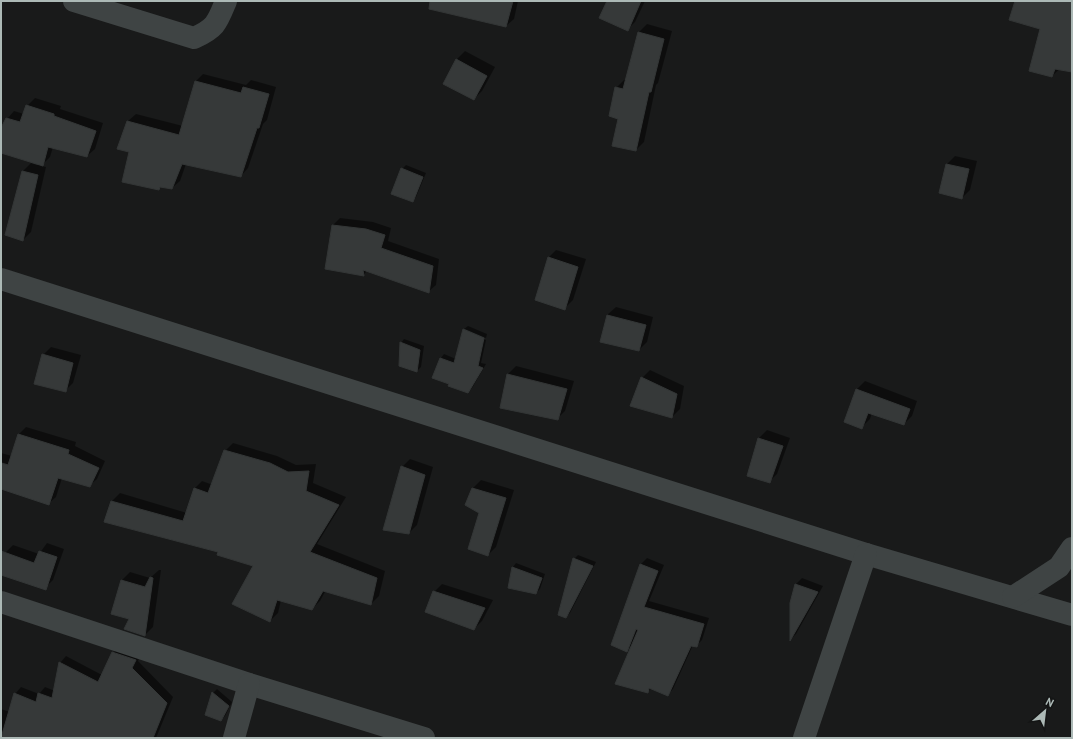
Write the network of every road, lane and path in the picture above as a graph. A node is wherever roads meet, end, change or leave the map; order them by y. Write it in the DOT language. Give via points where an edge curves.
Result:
graph roads {
  1 [pos="74,1"];
  2 [pos="226,1"];
  3 [pos="1,279"];
  4 [pos="1072,548"];
  5 [pos="866,554"];
  6 [pos="1013,597"];
  7 [pos="1,602"];
  8 [pos="1072,615"];
  9 [pos="249,684"];
  10 [pos="234,738"];
  11 [pos="424,738"];
  12 [pos="804,738"];
  1 -- 2 [label="street" via="194,38 208,32 218,22"];
  3 -- 5 [label="street"];
  4 -- 6 [label="street" via="1059,567"];
  5 -- 6 [label="street"];
  5 -- 12 [label="street"];
  6 -- 8 [label="street"];
  7 -- 9 [label="street"];
  9 -- 10 [label="street"];
  9 -- 11 [label="street"];
}
